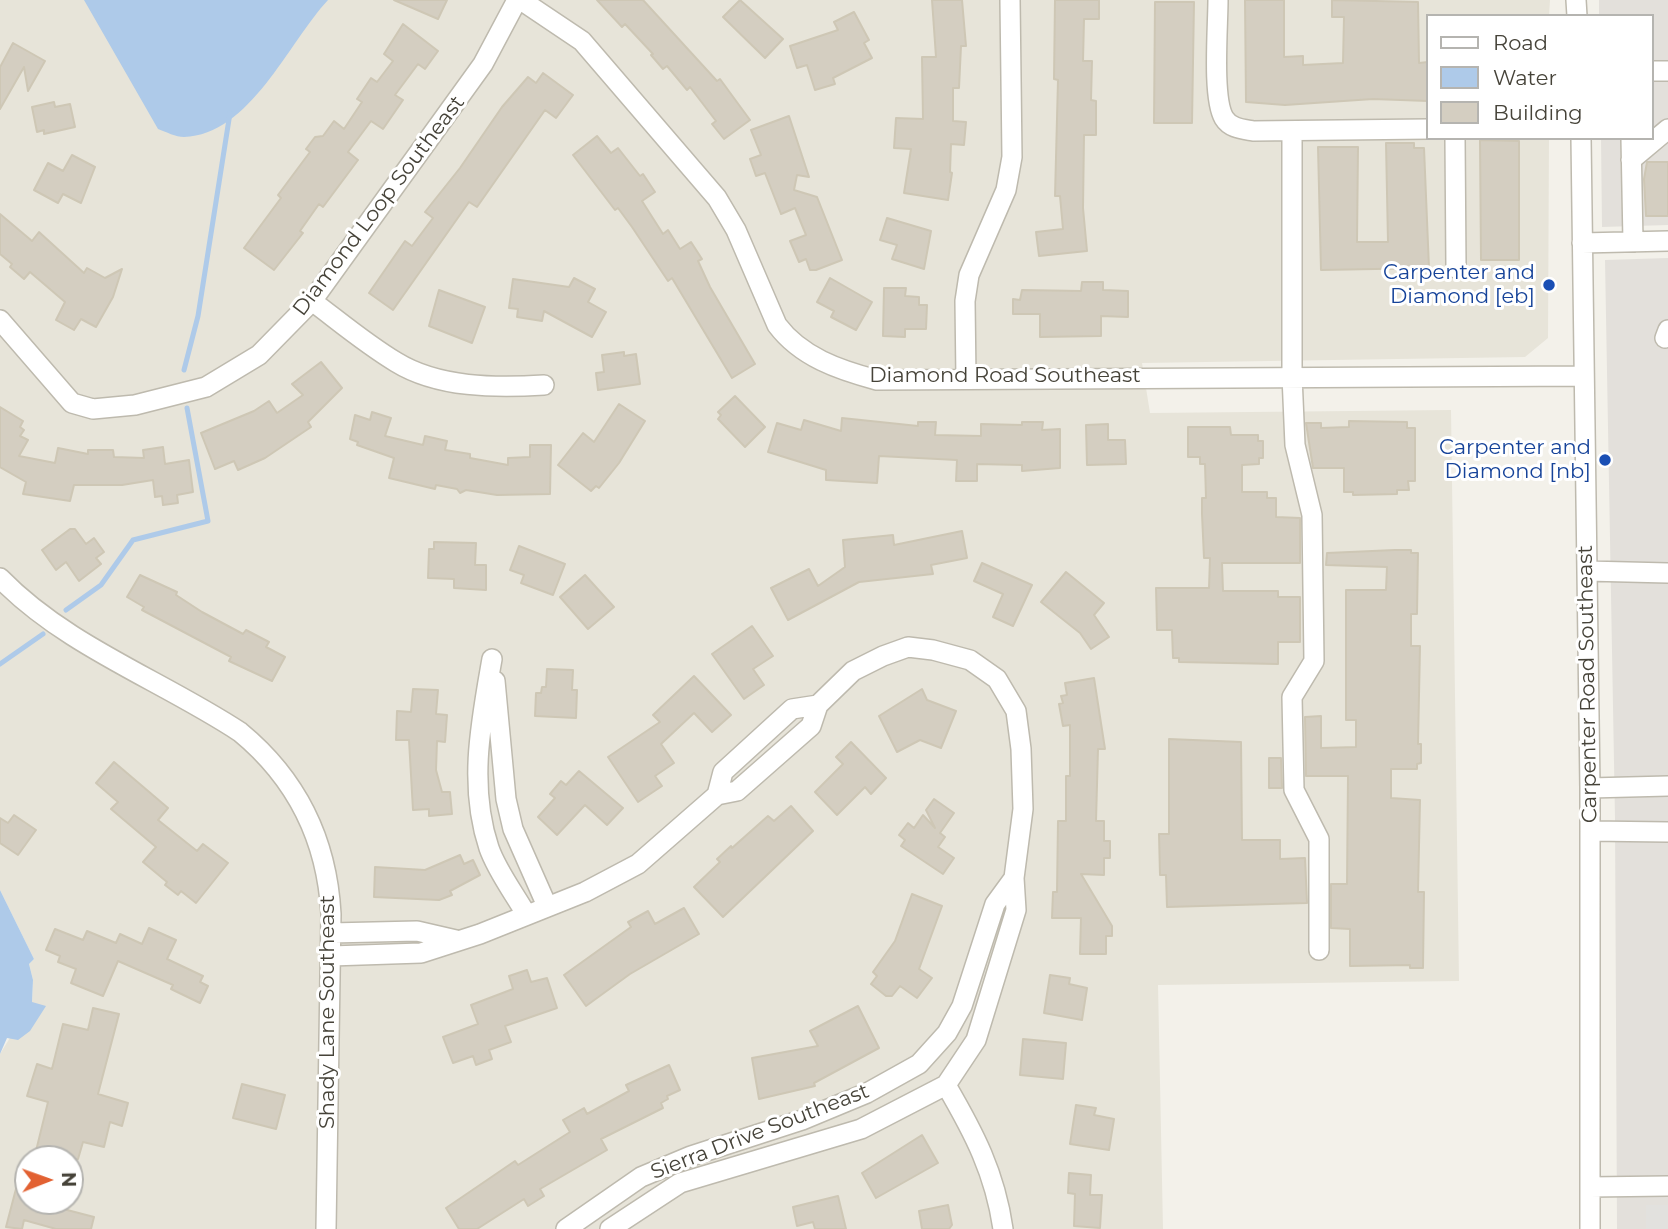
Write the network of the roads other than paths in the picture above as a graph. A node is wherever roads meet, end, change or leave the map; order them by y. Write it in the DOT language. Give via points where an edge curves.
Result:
graph roads {
  1 [pos="519,0"];
  2 [pos="1010,0"];
  3 [pos="1218,0"];
  4 [pos="1426,129"];
  5 [pos="1668,129"];
  6 [pos="1292,132"];
  7 [pos="1455,140"];
  8 [pos="1581,140"];
  9 [pos="1631,140"];
  10 [pos="1631,160"];
  11 [pos="1668,241"];
  12 [pos="1633,242"];
  13 [pos="1582,243"];
  14 [pos="1456,268"];
  15 [pos="312,301"];
  16 [pos="0,320"];
  17 [pos="1292,376"];
  18 [pos="1583,376"];
  19 [pos="966,379"];
  20 [pos="544,385"];
  21 [pos="1587,571"];
  22 [pos="1668,573"];
  23 [pos="0,578"];
  24 [pos="1668,786"];
  25 [pos="1590,788"];
  26 [pos="1590,831"];
  27 [pos="1668,832"];
  28 [pos="1014,878"];
  29 [pos="547,906"];
  30 [pos="526,914"];
  31 [pos="331,933"];
  32 [pos="457,940"];
  33 [pos="1319,950"];
  34 [pos="331,956"];
  35 [pos="946,1085"];
  36 [pos="1668,1186"];
  37 [pos="1590,1187"];
  38 [pos="569,1228"];
  39 [pos="326,1229"];
  40 [pos="610,1229"];
  41 [pos="1003,1229"];
  42 [pos="1590,1229"];
  1 -- 15 [label="street, Diamond Loop Southeast" via="483,64"];
  1 -- 19 [label="street, Diamond Road Southeast" via="582,41 717,198 787,338 814,358 877,380"];
  2 -- 19 [label="street" via="1012,157 1006,190 969,275"];
  3 -- 6 [label="street" via="1218,103 1225,121 1253,131"];
  4 -- 6 [label="street"];
  5 -- 10 [label="street"];
  6 -- 17 [label="street"];
  7 -- 14 [label="street"];
  8 -- 13 [label="street, Carpenter Road Southeast"];
  9 -- 10 [label="street"];
  10 -- 12 [label="street"];
  11 -- 12 [label="street"];
  12 -- 13 [label="street"];
  13 -- 18 [label="street, Carpenter Road Southeast"];
  15 -- 16 [label="street, Diamond Loop Southeast" via="259,355 206,387 106,410 72,402"];
  15 -- 20 [label="street" via="396,363 418,373 477,386"];
  17 -- 18 [label="street, Diamond Road Southeast"];
  17 -- 19 [label="street, Diamond Road Southeast"];
  17 -- 33 [label="street" via="1295,445 1312,515 1314,661 1292,697 1294,790 1319,839"];
  18 -- 21 [label="street, Carpenter Road Southeast"];
  21 -- 22 [label="street"];
  21 -- 25 [label="street, Carpenter Road Southeast"];
  23 -- 31 [label="street, Shady Lane Southeast" via="41,614 219,718 261,750 300,801 314,829 329,888"];
  24 -- 25 [label="street"];
  25 -- 26 [label="street, Carpenter Road Southeast"];
  26 -- 27 [label="street"];
  26 -- 37 [label="street, Carpenter Road Southeast"];
  28 -- 29 [label="street, Sierra Drive Southeast" via="1023,809 1017,710 997,679 970,660 908,647 853,671 818,705 792,709 723,772 716,794 638,864"];
  28 -- 35 [label="street, Sierra Drive Southeast" via="1016,910 976,1040"];
  28 -- 38 [label="street, Sierra Drive Southeast" via="995,904 962,1006 947,1033 919,1064 813,1116 641,1177"];
  29 -- 30 [label="street, Sierra Drive Southeast"];
  29 -- 30 [label="street" via="513,829 506,799 492,659 477,766 480,809 489,850"];
  30 -- 32 [label="street, Sierra Drive Southeast"];
  31 -- 32 [label="street" via="417,931"];
  31 -- 34 [label="street, Shady Lane Southeast"];
  32 -- 34 [label="street, Sierra Drive Southeast" via="421,953"];
  34 -- 39 [label="street, Shady Lane Southeast"];
  35 -- 40 [label="street, Sierra Drive Southeast" via="861,1129 680,1183"];
  35 -- 41 [label="street" via="981,1144 999,1199"];
  36 -- 37 [label="street"];
  37 -- 42 [label="street, Carpenter Road Southeast"];
}
